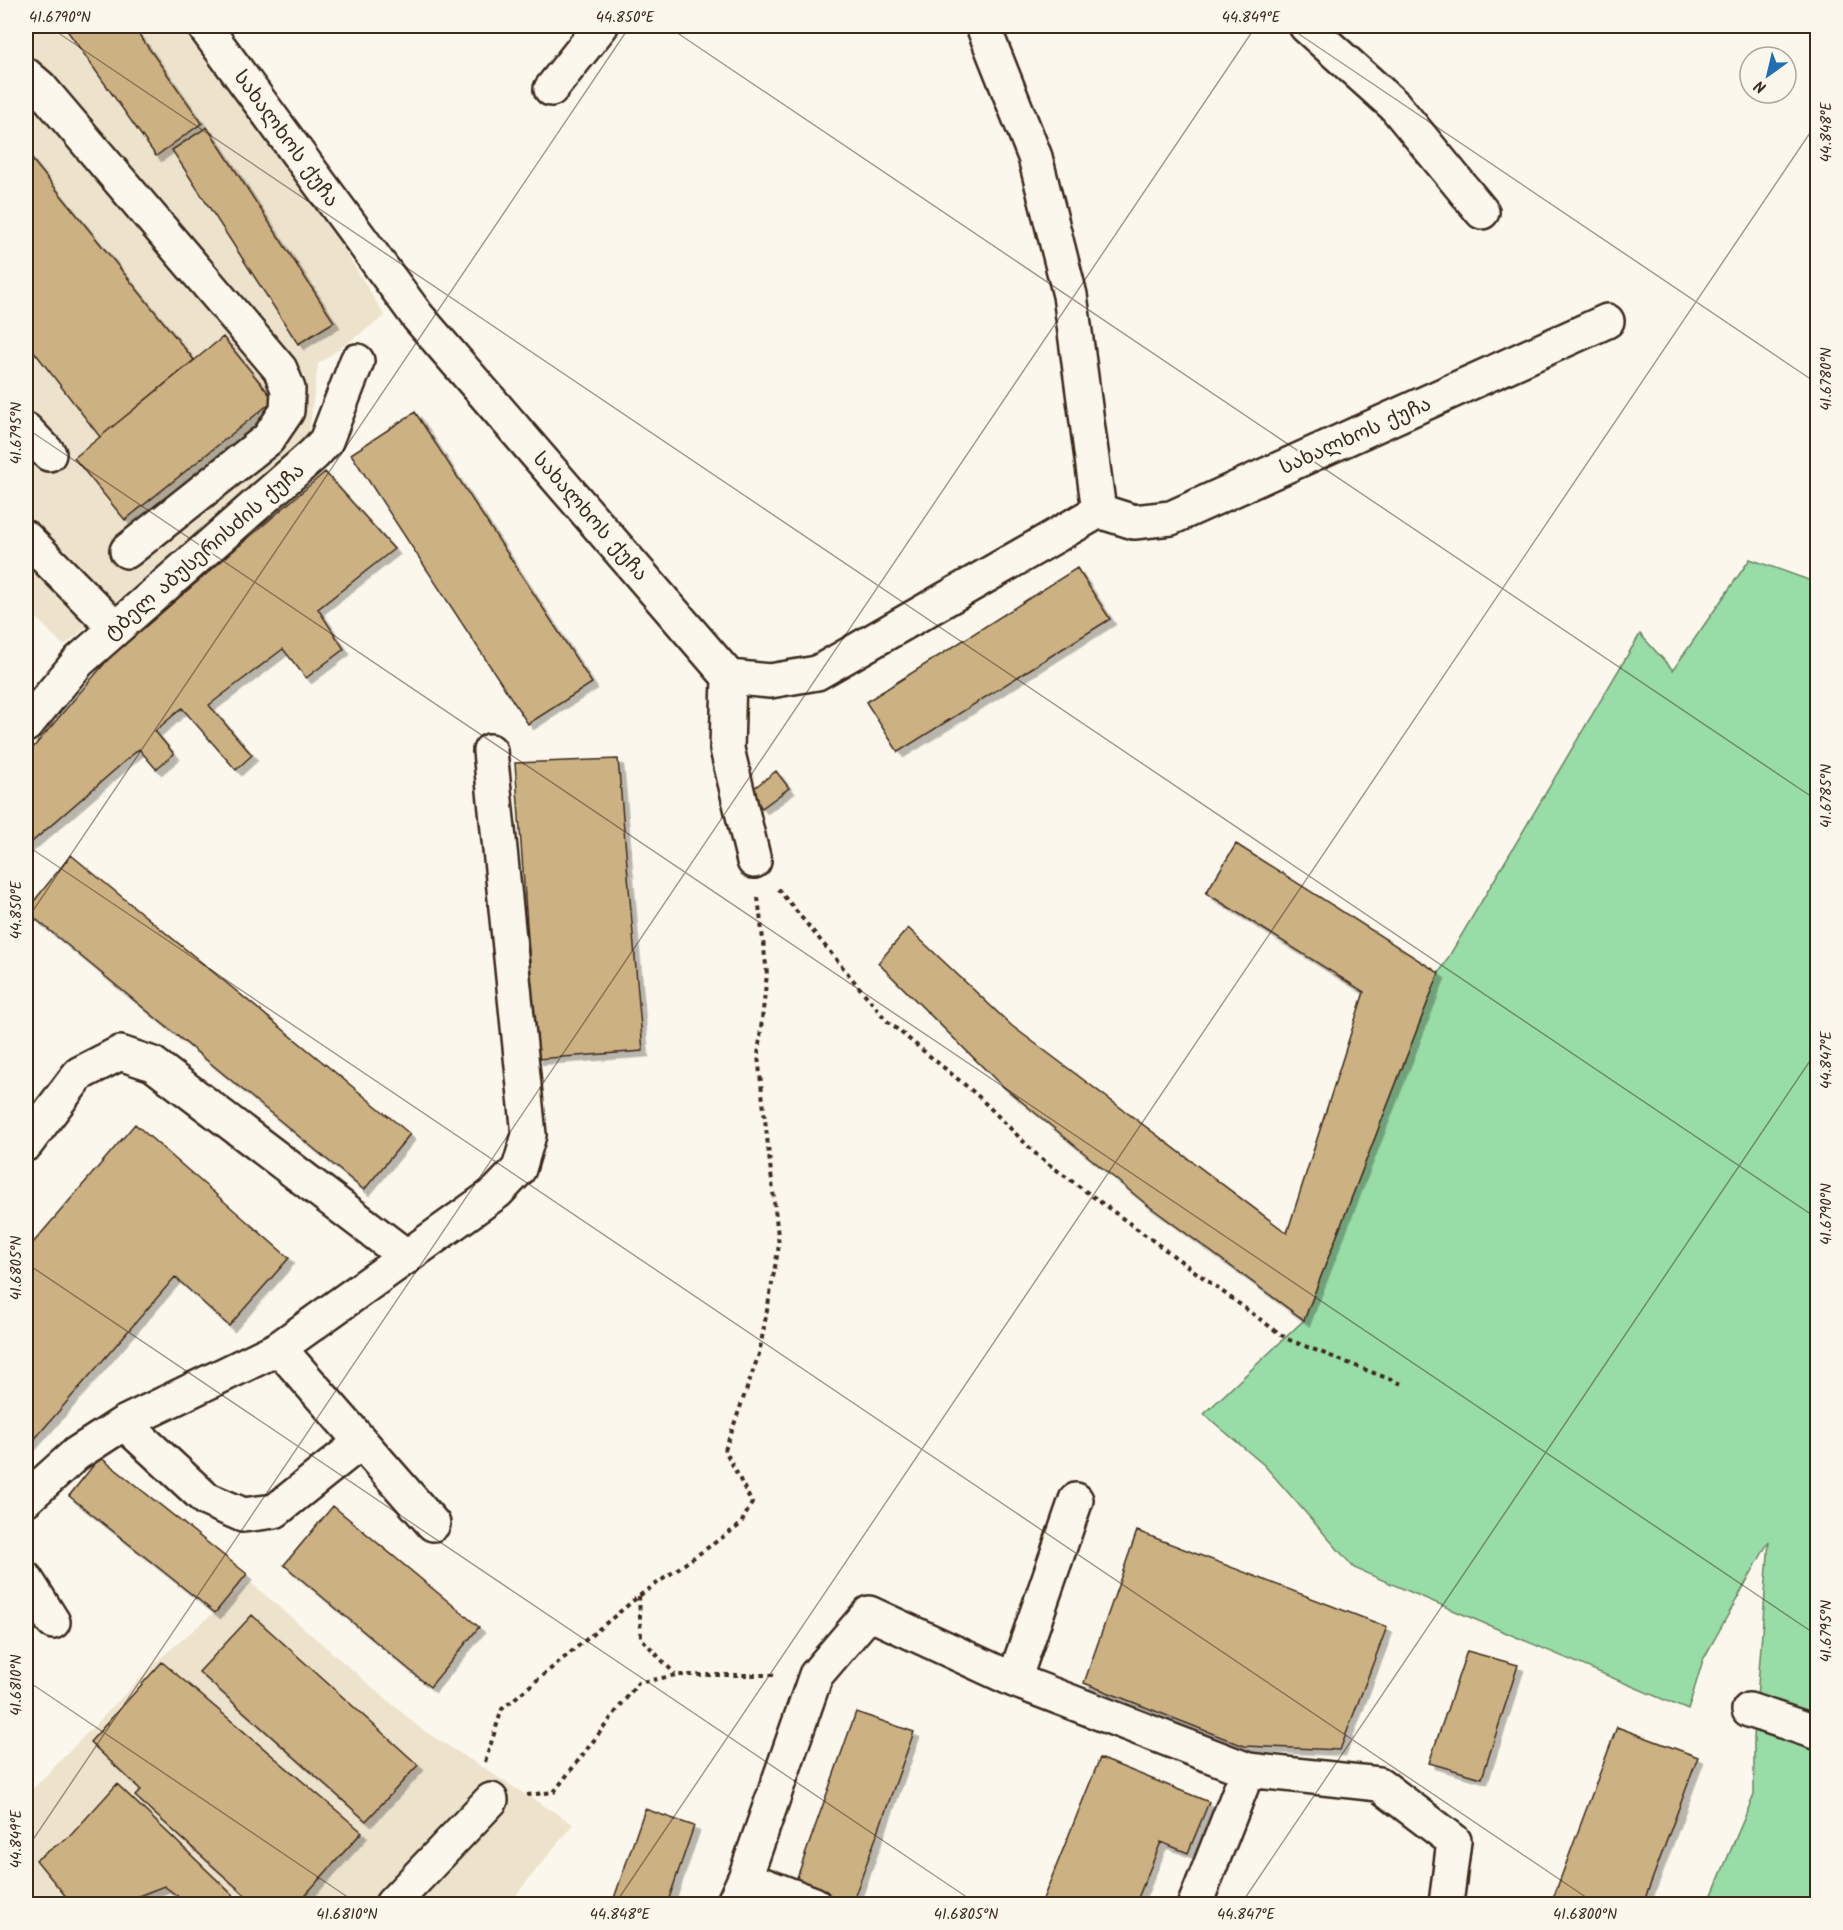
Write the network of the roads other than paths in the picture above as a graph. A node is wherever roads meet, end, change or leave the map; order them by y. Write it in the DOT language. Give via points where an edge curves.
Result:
graph roads {
  1 [pos="204,26"];
  2 [pos="602,26"];
  3 [pos="983,26"];
  4 [pos="1306,26"];
  5 [pos="26,75"];
  6 [pos="551,89"];
  7 [pos="1482,212"];
  8 [pos="1607,321"];
  9 [pos="357,361"];
  10 [pos="26,430"];
  11 [pos="49,454"];
  12 [pos="1099,511"];
  13 [pos="26,538"];
  14 [pos="127,550"];
  15 [pos="115,628"];
  16 [pos="729,677"];
  17 [pos="26,725"];
  18 [pos="489,752"];
  19 [pos="754,861"];
  20 [pos="26,1144"];
  21 [pos="407,1257"];
  22 [pos="279,1348"];
  23 [pos="124,1423"];
  24 [pos="361,1442"];
  25 [pos="26,1499"];
  26 [pos="1076,1500"];
  27 [pos="433,1524"];
  28 [pos="26,1579"];
  29 [pos="53,1622"];
  30 [pos="1014,1680"];
  31 [pos="1749,1710"];
  32 [pos="1818,1733"];
  33 [pos="1248,1770"];
  34 [pos="491,1800"];
  35 [pos="739,1891"];
  36 [pos="392,1905"];
  37 [pos="814,1905"];
  38 [pos="1195,1905"];
  39 [pos="1446,1905"];
  1 -- 16 [label="street, სახალხოს ქუჩა" via="418,317"];
  2 -- 6 [label="street"];
  3 -- 12 [label="street" via="1035,157 1070,295"];
  4 -- 7 [label="street" via="1395,106"];
  5 -- 14 [label="street" via="280,369 288,389 287,411 268,439"];
  8 -- 12 [label="street, სახალხოს ქუჩა" via="1172,518 1134,522"];
  9 -- 15 [label="street, ტბელ აბუსერისძის ქუჩა" via="326,441"];
  10 -- 11 [label="street"];
  12 -- 16 [label="street" via="817,673 770,681"];
  13 -- 15 [label="street"];
  15 -- 17 [label="street, ტბელ აბუსერისძის ქუჩა" via="79,661"];
  16 -- 19 [label="street" via="727,749"];
  18 -- 21 [label="street" via="530,1135 519,1169 497,1192"];
  20 -- 21 [label="street" via="79,1074 120,1053 153,1064"];
  21 -- 22 [label="street"];
  22 -- 23 [label="street"];
  22 -- 24 [label="street"];
  23 -- 24 [label="street" via="206,1499 243,1515 275,1511"];
  23 -- 25 [label="street" via="76,1454"];
  24 -- 27 [label="street"];
  26 -- 30 [label="street"];
  28 -- 29 [label="street"];
  30 -- 33 [label="street"];
  30 -- 35 [label="street" via="869,1613 816,1675"];
  31 -- 32 [label="street"];
  33 -- 38 [label="street"];
  33 -- 39 [label="street" via="1379,1784 1454,1841"];
  34 -- 36 [label="street"];
  35 -- 37 [label="street"];
}
